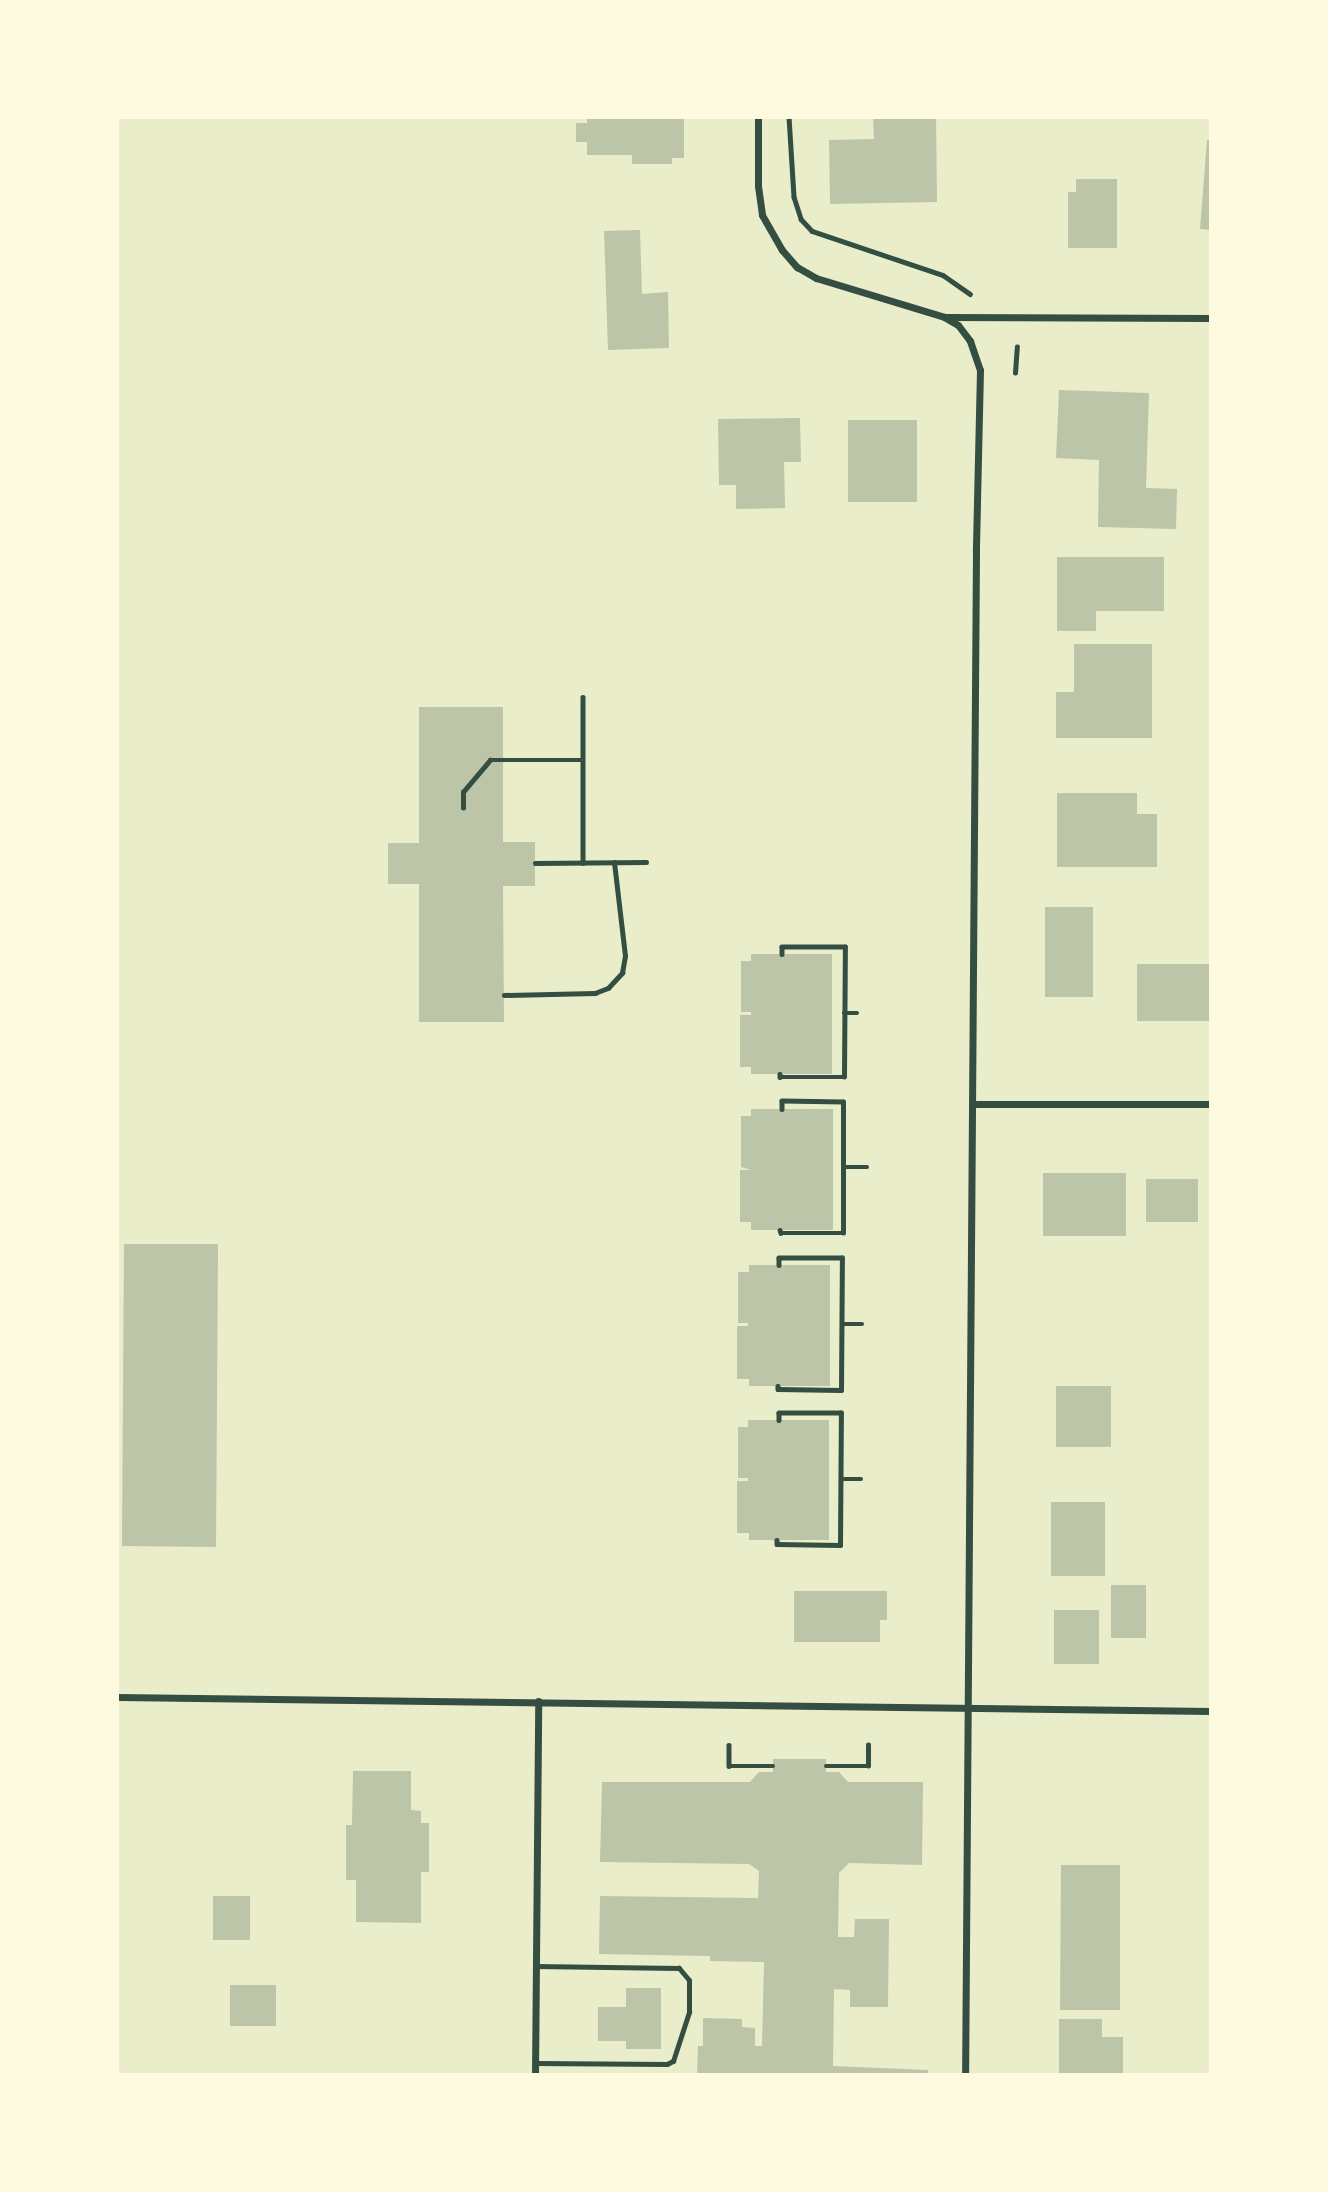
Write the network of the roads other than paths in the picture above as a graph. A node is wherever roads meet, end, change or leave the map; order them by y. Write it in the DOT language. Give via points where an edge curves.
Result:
graph roads {
  1 [pos="758,117"];
  2 [pos="944,317"];
  3 [pos="1211,318"];
  4 [pos="972,1104"];
  5 [pos="1211,1104"];
  6 [pos="117,1697"];
  7 [pos="537,1702"];
  8 [pos="966,1709"];
  9 [pos="1211,1711"];
  10 [pos="535,1966"];
  11 [pos="535,2063"];
  12 [pos="535,2075"];
  13 [pos="965,2075"];
  1 -- 2 [label="street" via="761,205 771,234 797,267 816,278"];
  2 -- 3 [label="street"];
  2 -- 4 [label="street" via="958,325 970,341 980,370"];
  4 -- 5 [label="street"];
  4 -- 8 [label="street"];
  6 -- 7 [label="street"];
  7 -- 8 [label="street"];
  7 -- 10 [label="street"];
  8 -- 9 [label="street"];
  8 -- 13 [label="street"];
  10 -- 11 [label="street"];
  10 -- 11 [label="lane" via="680,1968 689,1980 689,2012 673,2061"];
  11 -- 12 [label="street"];
}
